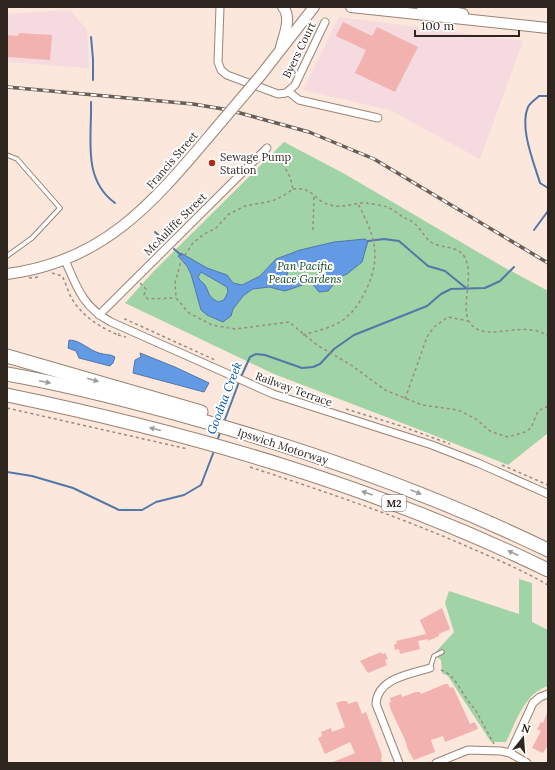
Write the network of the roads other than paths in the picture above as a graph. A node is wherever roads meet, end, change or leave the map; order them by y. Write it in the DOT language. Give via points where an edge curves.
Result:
graph roads {
  1 [pos="220,7"];
  2 [pos="283,7"];
  3 [pos="314,7"];
  4 [pos="351,7"];
  5 [pos="422,7"];
  6 [pos="325,22"];
  7 [pos="496,22"];
  8 [pos="548,28"];
  9 [pos="281,51"];
  10 [pos="289,92"];
  11 [pos="378,118"];
  12 [pos="267,148"];
  13 [pos="7,155"];
  14 [pos="7,256"];
  15 [pos="65,260"];
  16 [pos="7,274"];
  17 [pos="100,316"];
  18 [pos="7,356"];
  19 [pos="7,374"];
  20 [pos="7,395"];
  21 [pos="202,416"];
  22 [pos="548,494"];
  23 [pos="548,550"];
  24 [pos="548,570"];
  25 [pos="442,652"];
  26 [pos="430,668"];
  27 [pos="548,694"];
  28 [pos="510,753"];
  29 [pos="399,763"];
  30 [pos="436,763"];
  31 [pos="527,763"];
  1 -- 10 [label="street, Byers Court" via="218,62 221,70 230,77 276,94"];
  2 -- 9 [label="main road" via="287,19"];
  3 -- 9 [label="main road, Francis Street"];
  4 -- 7 [label="main road"];
  5 -- 7 [label="main road"];
  6 -- 10 [label="street, Byers Court" via="299,78"];
  7 -- 8 [label="main road"];
  9 -- 15 [label="main road, Francis Street, bridge" via="160,192 135,217 104,240"];
  10 -- 11 [label="street" via="299,100"];
  12 -- 17 [label="street, McAuliffe Street"];
  13 -- 14 [label="lane" via="17,159 60,208 32,238"];
  15 -- 16 [label="main road, Francis Street"];
  15 -- 17 [label="street, Railway Terrace" via="79,294"];
  17 -- 22 [label="street, Railway Terrace" via="255,387 309,408 432,445"];
  18 -- 21 [label="highway, one-way"];
  19 -- 21 [label="highway, Ipswich Motorway / M2, one-way"];
  24 -- 20 [label="highway, Ipswich Motorway / M2, one-way" via="401,506 318,476 235,450 190,444 110,418"];
  21 -- 23 [label="highway, Ipswich Motorway / M2, one-way" via="403,487"];
  25 -- 26 [label="lane" via="434,656"];
  26 -- 29 [label="street" via="397,677 380,691 377,697 376,704"];
  27 -- 28 [label="street" via="533,703"];
  28 -- 30 [label="street" via="468,750"];
  28 -- 31 [label="street"];
}
